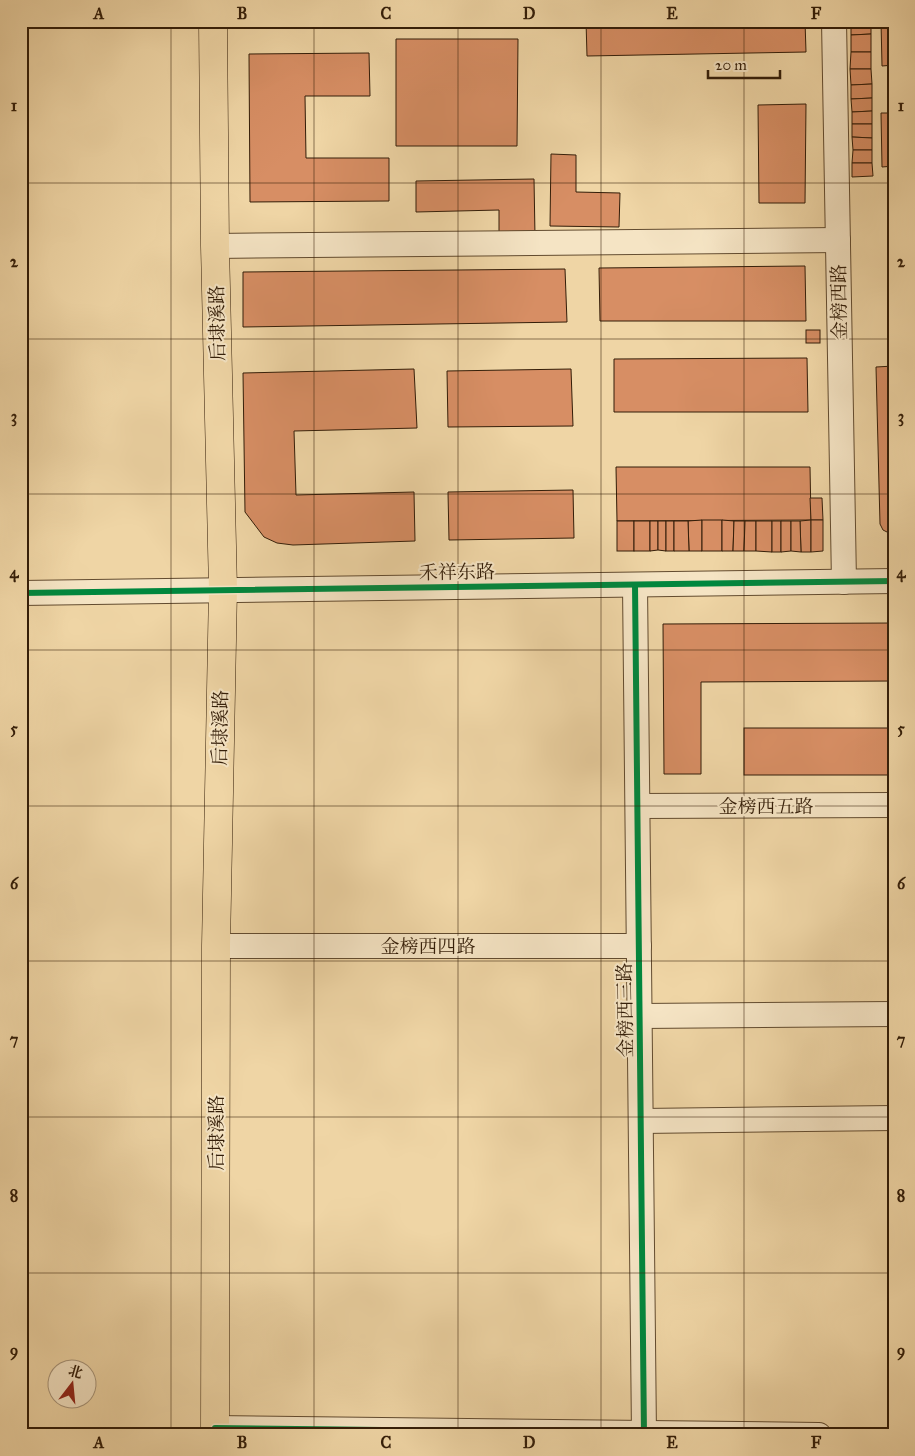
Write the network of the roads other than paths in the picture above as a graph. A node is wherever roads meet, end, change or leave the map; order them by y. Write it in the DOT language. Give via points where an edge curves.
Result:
graph roads {
  1 [pos="213,21"];
  2 [pos="834,21"];
  3 [pos="838,240"];
  4 [pos="215,246"];
  5 [pos="894,581"];
  6 [pos="844,582"];
  7 [pos="635,585"];
  8 [pos="223,589"];
  9 [pos="21,593"];
  10 [pos="894,805"];
  11 [pos="638,806"];
  12 [pos="216,946"];
  13 [pos="639,946"];
  14 [pos="894,1014"];
  15 [pos="640,1016"];
  16 [pos="894,1118"];
  17 [pos="641,1122"];
  18 [pos="215,1431"];
  19 [pos="644,1433"];
  20 [pos="819,1435"];
  1 -- 4 [label="main road, 后埭溪路"];
  2 -- 3 [label="street, 金榜西路"];
  3 -- 4 [label="street"];
  3 -- 6 [label="street, 金榜西路"];
  4 -- 8 [label="main road, 后埭溪路"];
  5 -- 6 [label="street, 禾祥东路"];
  6 -- 7 [label="street, 禾祥东路"];
  7 -- 8 [label="street, 禾祥东路"];
  7 -- 11 [label="street, 金榜西三路"];
  8 -- 9 [label="street, 禾祥东路"];
  8 -- 12 [label="main road, 后埭溪路"];
  10 -- 11 [label="street, 金榜西五路"];
  11 -- 13 [label="street, 金榜西三路"];
  12 -- 13 [label="street, 金榜西四路"];
  12 -- 18 [label="main road, 后埭溪路"];
  13 -- 15 [label="street, 金榜西三路"];
  14 -- 15 [label="street"];
  15 -- 17 [label="street, 金榜西三路"];
  16 -- 17 [label="street"];
  17 -- 19 [label="street, 金榜西三路"];
  18 -- 19 [label="street"];
  19 -- 20 [label="street"];
}
